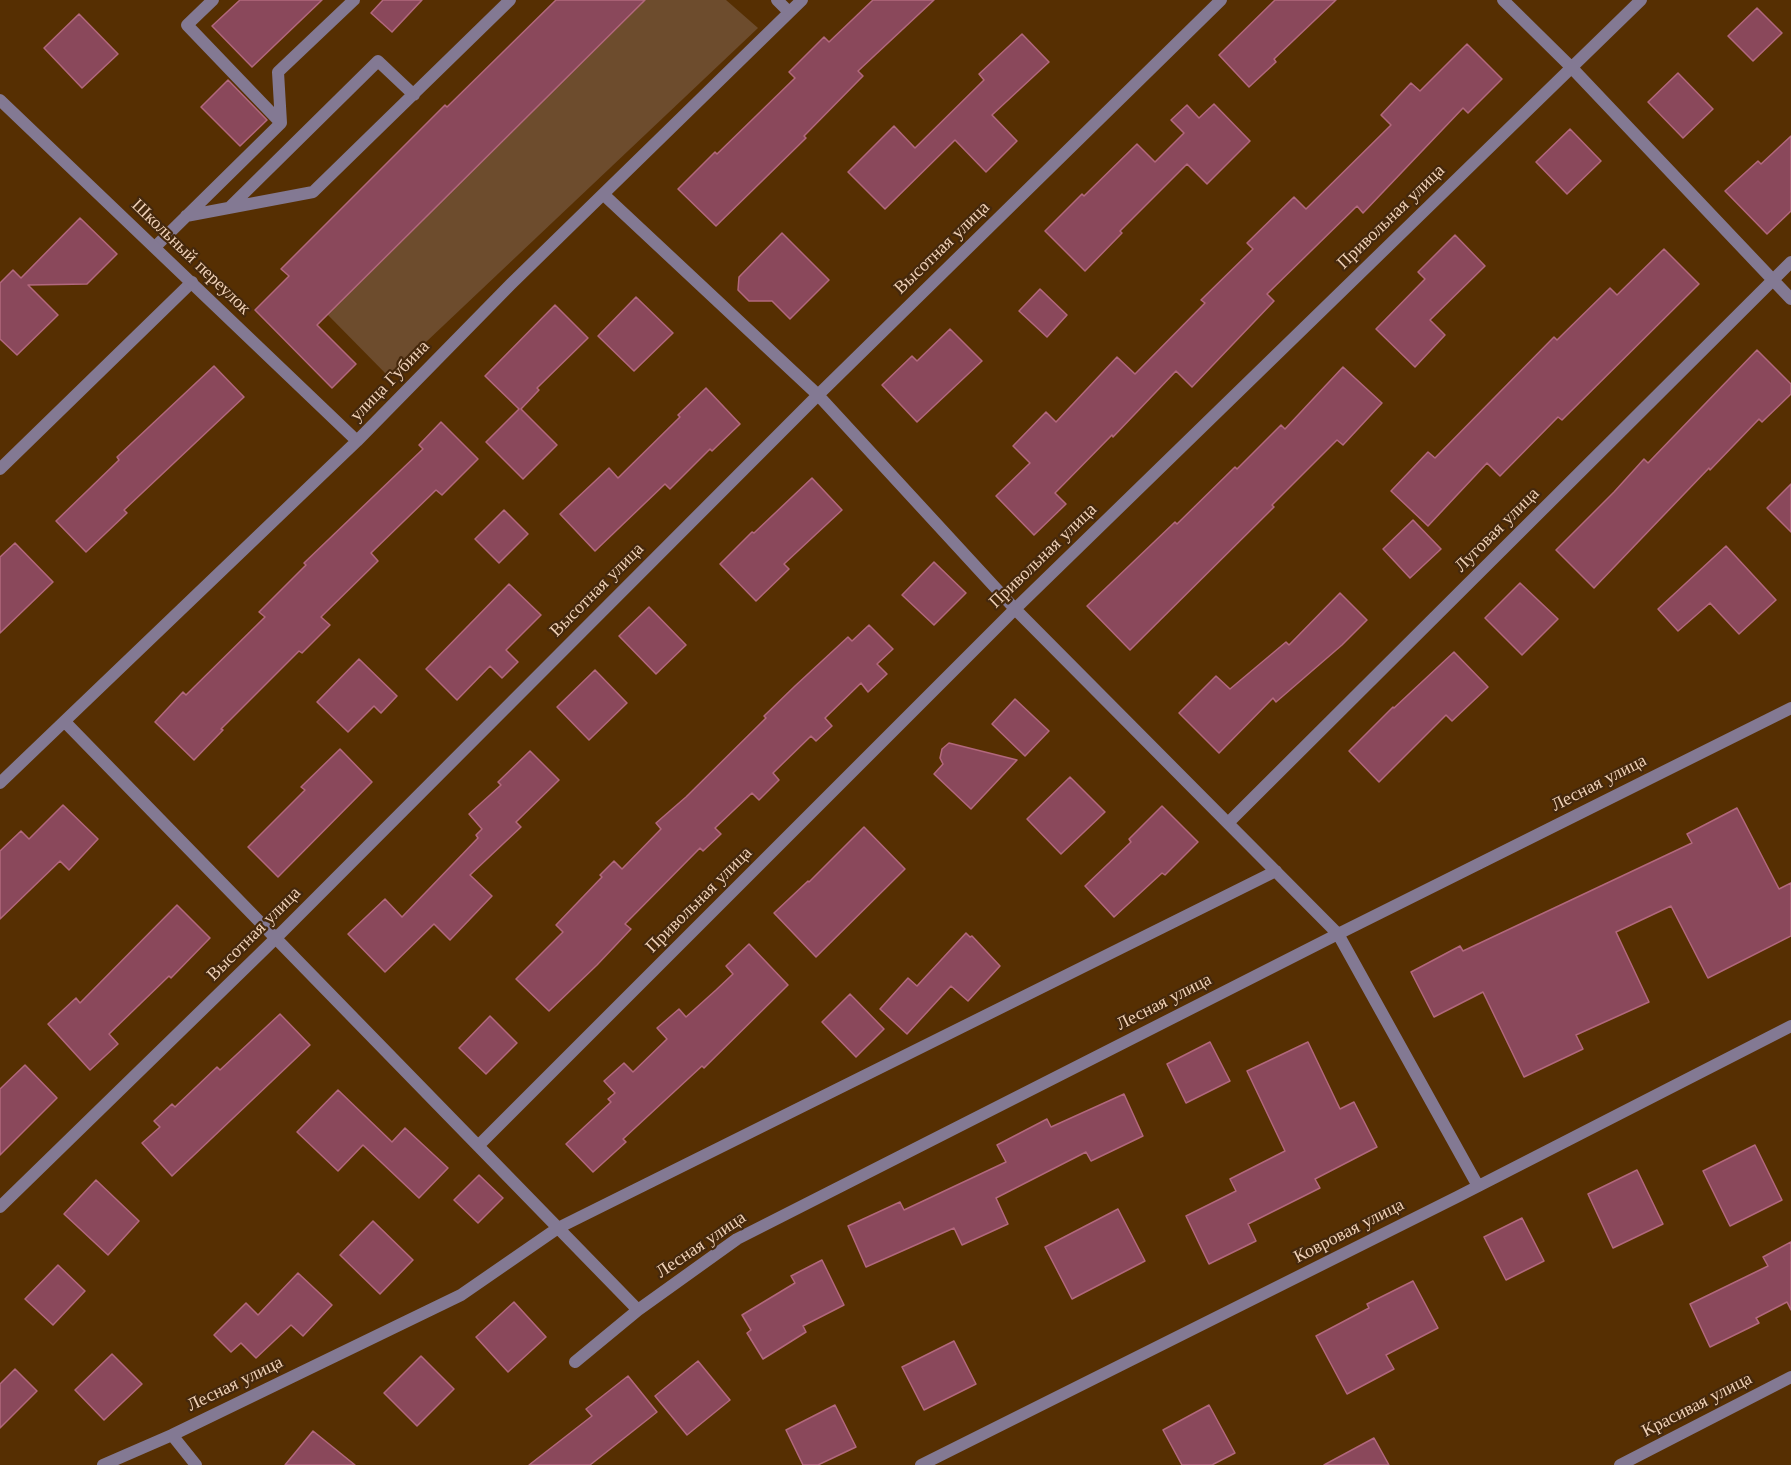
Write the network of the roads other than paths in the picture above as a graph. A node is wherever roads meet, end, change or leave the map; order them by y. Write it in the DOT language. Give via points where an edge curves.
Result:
graph roads {
  1 [pos="213,0"];
  2 [pos="354,0"];
  3 [pos="510,0"];
  4 [pos="777,0"];
  5 [pos="802,0"];
  6 [pos="1221,0"];
  7 [pos="1503,0"];
  8 [pos="1641,0"];
  9 [pos="789,12"];
  10 [pos="1571,67"];
  11 [pos="414,95"];
  12 [pos="0,100"];
  13 [pos="281,123"];
  14 [pos="603,195"];
  15 [pos="228,208"];
  16 [pos="186,216"];
  17 [pos="155,247"];
  18 [pos="1791,262"];
  19 [pos="1773,280"];
  20 [pos="192,282"];
  21 [pos="1791,299"];
  22 [pos="818,394"];
  23 [pos="357,441"];
  24 [pos="0,469"];
  25 [pos="1015,609"];
  26 [pos="1791,708"];
  27 [pos="64,722"];
  28 [pos="0,783"];
  29 [pos="1228,823"];
  30 [pos="1276,871"];
  31 [pos="1338,934"];
  32 [pos="276,938"];
  33 [pos="1791,1026"];
  34 [pos="478,1146"];
  35 [pos="1478,1186"];
  36 [pos="0,1208"];
  37 [pos="558,1228"];
  38 [pos="638,1310"];
  39 [pos="575,1362"];
  40 [pos="1791,1377"];
  41 [pos="172,1435"];
  42 [pos="103,1465"];
  43 [pos="196,1465"];
  44 [pos="921,1465"];
  45 [pos="1620,1465"];
  1 -- 13 [label="street" via="187,25"];
  2 -- 13 [label="street" via="278,72"];
  3 -- 11 [label="street"];
  4 -- 9 [label="street"];
  5 -- 9 [label="street, улица Губина"];
  6 -- 22 [label="street, Высотная улица"];
  7 -- 10 [label="street"];
  8 -- 10 [label="street, Привольная улица"];
  9 -- 14 [label="street, улица Губина"];
  10 -- 19 [label="street"];
  10 -- 25 [label="street, Привольная улица"];
  11 -- 15 [label="street" via="313,192"];
  11 -- 15 [label="street" via="378,61"];
  12 -- 17 [label="street, Школьный переулок"];
  13 -- 16 [label="street"];
  14 -- 22 [label="street"];
  14 -- 23 [label="street, улица Губина"];
  15 -- 16 [label="street"];
  16 -- 17 [label="street"];
  17 -- 20 [label="street, Школьный переулок"];
  18 -- 19 [label="street, Луговая улица"];
  19 -- 21 [label="street"];
  19 -- 29 [label="street, Луговая улица"];
  20 -- 23 [label="street, Школьный переулок"];
  20 -- 24 [label="street"];
  22 -- 25 [label="street"];
  22 -- 32 [label="street, Высотная улица"];
  23 -- 27 [label="street, улица Губина"];
  25 -- 29 [label="street"];
  25 -- 34 [label="street, Привольная улица"];
  26 -- 31 [label="street, Лесная улица"];
  27 -- 28 [label="street, улица Губина"];
  27 -- 32 [label="street"];
  29 -- 30 [label="street"];
  30 -- 31 [label="street"];
  30 -- 37 [label="street, Лесная улица"];
  31 -- 35 [label="street"];
  31 -- 38 [label="street, Лесная улица" via="737,1239"];
  32 -- 34 [label="street"];
  32 -- 36 [label="street, Высотная улица"];
  33 -- 35 [label="street, Ковровая улица"];
  34 -- 37 [label="street"];
  35 -- 44 [label="street, Ковровая улица"];
  37 -- 38 [label="street"];
  37 -- 41 [label="street, Лесная улица" via="461,1295"];
  38 -- 39 [label="street, Лесная улица"];
  40 -- 45 [label="street, Красивая улица"];
  41 -- 42 [label="street, Лесная улица"];
  41 -- 43 [label="street"];
}
